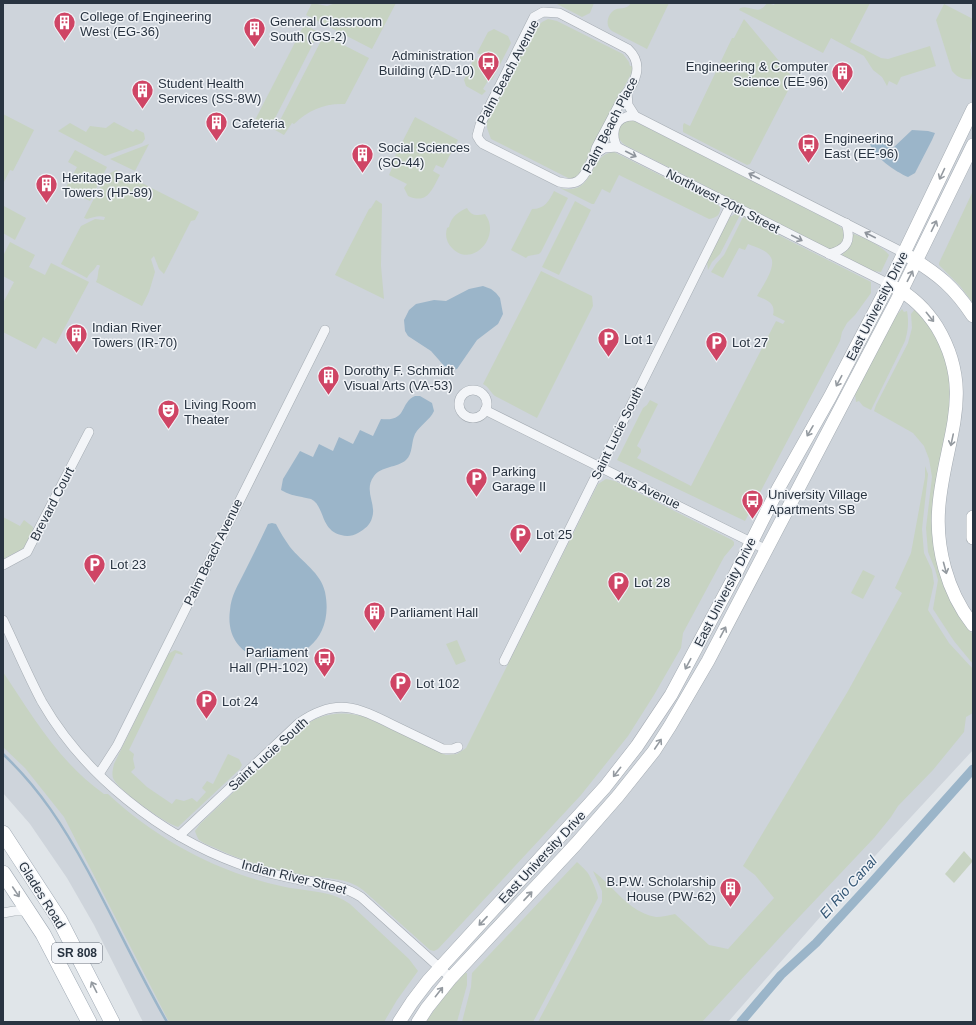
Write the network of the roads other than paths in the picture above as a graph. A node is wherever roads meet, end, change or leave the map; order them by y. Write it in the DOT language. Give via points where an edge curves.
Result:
graph roads {
  1 [pos="543,12"];
  2 [pos="627,93"];
  3 [pos="973,109"];
  4 [pos="635,116"];
  5 [pos="477,136"];
  6 [pos="973,145"];
  7 [pos="618,147"];
  8 [pos="595,154"];
  9 [pos="731,204"];
  10 [pos="846,223"];
  11 [pos="904,253"];
  12 [pos="829,254"];
  13 [pos="917,261"];
  14 [pos="889,284"];
  15 [pos="902,291"];
  16 [pos="973,316"];
  17 [pos="325,330"];
  18 [pos="485,410"];
  19 [pos="89,432"];
  20 [pos="600,467"];
  21 [pos="973,517"];
  22 [pos="973,538"];
  23 [pos="751,542"];
  24 [pos="766,550"];
  25 [pos="3,565"];
  26 [pos="3,620"];
  27 [pos="973,625"];
  28 [pos="504,661"];
  29 [pos="458,747"];
  30 [pos="99,774"];
  31 [pos="3,833"];
  32 [pos="179,836"];
  33 [pos="3,873"];
  34 [pos="29,911"];
  35 [pos="3,913"];
  36 [pos="439,968"];
  37 [pos="451,978"];
  38 [pos="89,1022"];
  39 [pos="112,1022"];
  40 [pos="399,1022"];
  41 [pos="418,1022"];
  1 -- 2 [label="street, Palm Beach Place" via="560,13 633,53 638,65 636,76"];
  1 -- 5 [label="street, Palm Beach Avenue" via="534,17 480,125"];
  2 -- 4 [label="street" via="628,105"];
  2 -- 8 [label="street, Palm Beach Place"];
  3 -- 11 [label="street, East University Drive, one-way"];
  4 -- 7 [label="street" via="622,118 616,126 614,141"];
  10 -- 4 [label="street, one-way"];
  5 -- 8 [label="street, Palm Beach Place" via="483,144 567,184 574,183 584,176"];
  13 -- 6 [label="street, East University Drive, one-way"];
  7 -- 8 [label="street" via="604,148"];
  7 -- 9 [label="street, Northwest 20th Street, one-way"];
  9 -- 12 [label="street, Northwest 20th Street, one-way"];
  9 -- 20 [label="street, Saint Lucie South"];
  11 -- 10 [label="street, one-way"];
  10 -- 12 [label="street" via="848,241 840,251"];
  11 -- 13 [label="street"];
  11 -- 14 [label="street, East University Drive"];
  12 -- 14 [label="street, Northwest 20th Street"];
  15 -- 13 [label="street, East University Drive, one-way"];
  13 -- 16 [label="street" via="945,281 962,299"];
  14 -- 15 [label="street, Northwest 20th Street"];
  14 -- 23 [label="street, East University Drive, one-way"];
  15 -- 24 [label="street, East University Drive"];
  15 -- 27 [label="street, Northwest 20th Street, one-way" via="917,302 941,333 948,346 957,376 958,414 941,490 939,536 948,580 954,595"];
  17 -- 30 [label="street, Palm Beach Avenue" via="116,746"];
  18 -- 20 [label="street, Arts Avenue"];
  19 -- 25 [label="street, Brevard Court" via="30,546 23,554"];
  20 -- 23 [label="street, Arts Avenue"];
  20 -- 28 [label="street, Saint Lucie South"];
  21 -- 22 [label="street"];
  23 -- 24 [label="street, Arts Avenue"];
  23 -- 36 [label="street, East University Drive, one-way" via="682,676 637,746 590,805"];
  37 -- 24 [label="street, East University Drive, one-way" via="607,809 654,751 687,698"];
  26 -- 30 [label="street, Indian River Street" via="43,703 76,749"];
  29 -- 32 [label="street, Saint Lucie South" via="453,750 443,749 360,709 344,707 321,710 299,723"];
  30 -- 32 [label="street, Indian River Street" via="145,815"];
  39 -- 31 [label="main road, Glades Road / SR 808, one-way" via="59,919"];
  32 -- 36 [label="street, Indian River Street" via="210,852 267,873 333,884 351,891 361,897"];
  33 -- 34 [label="main road, Glades Road / SR 808, one-way"];
  34 -- 35 [label="street"];
  34 -- 38 [label="main road, Glades Road / SR 808"];
  36 -- 37 [label="street, Indian River Street"];
  36 -- 40 [label="street, East University Drive"];
  41 -- 37 [label="street, East University Drive, one-way"];
}
